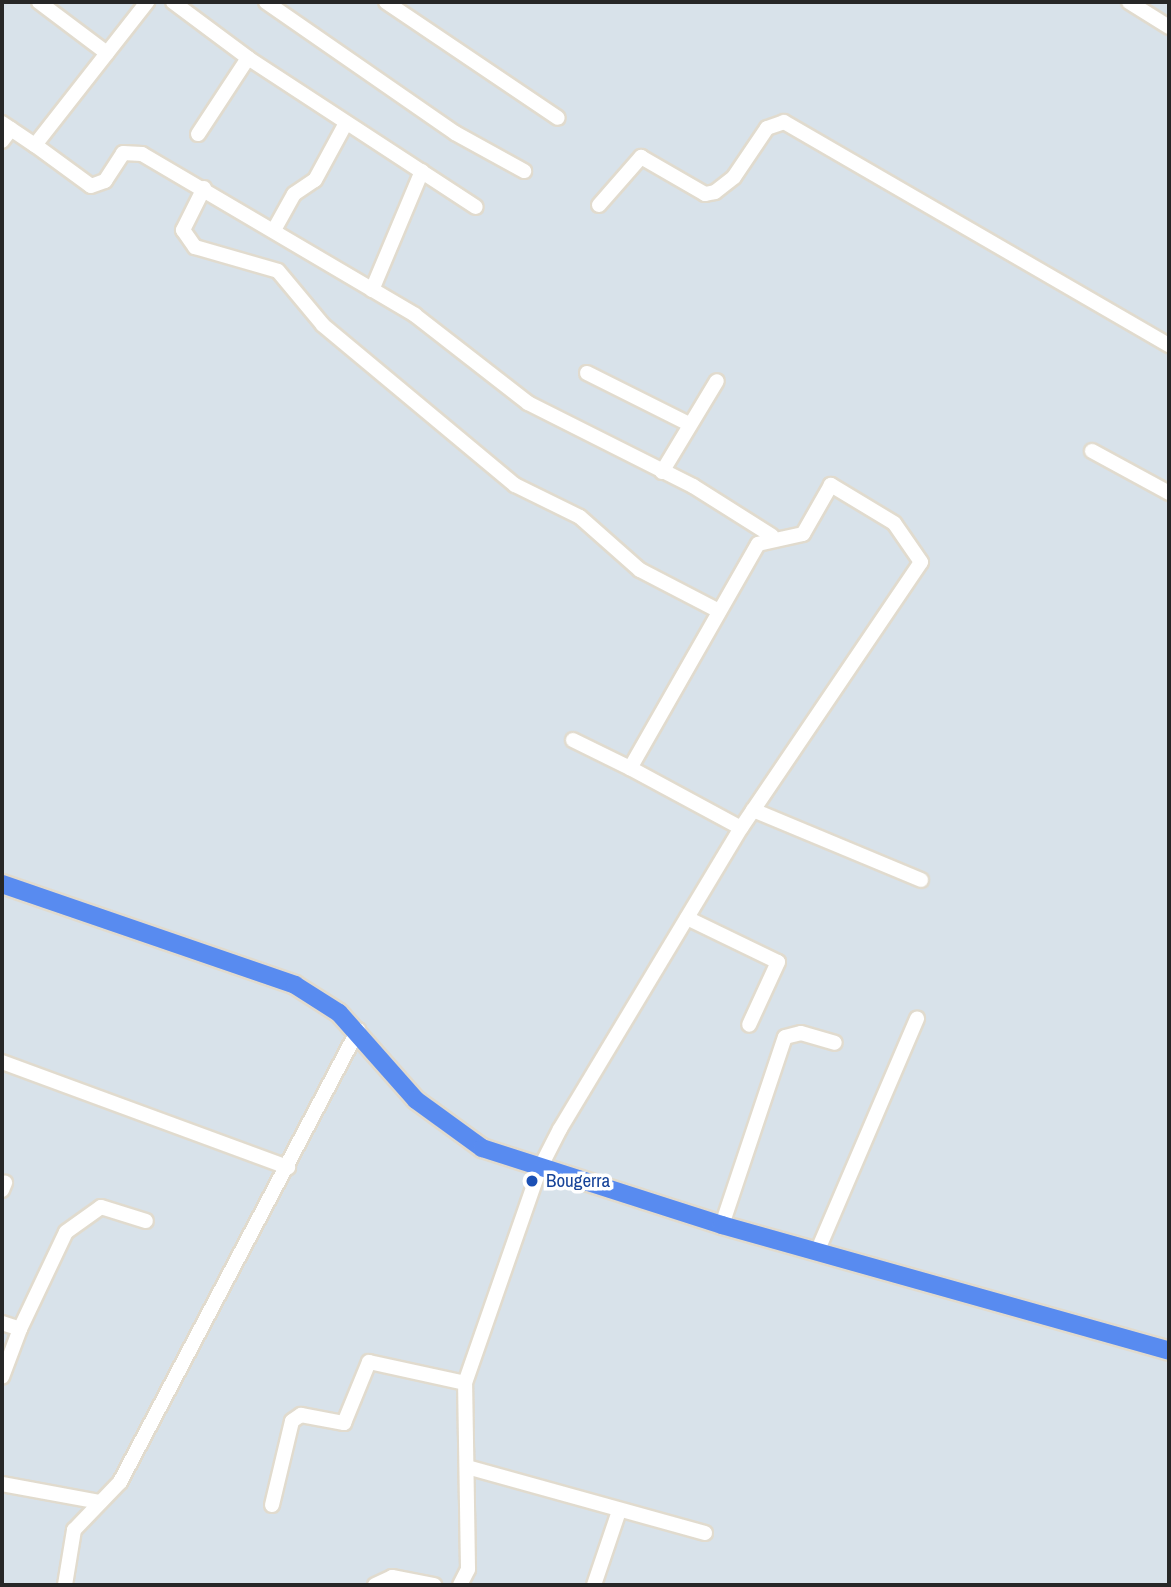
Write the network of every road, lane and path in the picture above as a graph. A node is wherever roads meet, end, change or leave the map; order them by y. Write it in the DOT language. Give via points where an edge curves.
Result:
graph roads {
  1 [pos="39,2"];
  2 [pos="147,2"];
  3 [pos="173,2"];
  4 [pos="267,2"];
  5 [pos="386,2"];
  6 [pos="1129,2"];
  7 [pos="1169,27"];
  8 [pos="107,53"];
  9 [pos="248,58"];
  10 [pos="558,118"];
  11 [pos="346,123"];
  12 [pos="6,126"];
  13 [pos="198,134"];
  14 [pos="2,141"];
  15 [pos="35,145"];
  16 [pos="422,171"];
  17 [pos="524,171"];
  18 [pos="204,188"];
  19 [pos="599,205"];
  20 [pos="476,207"];
  21 [pos="274,230"];
  22 [pos="372,290"];
  23 [pos="1169,345"];
  24 [pos="587,373"];
  25 [pos="717,381"];
  26 [pos="690,424"];
  27 [pos="1092,451"];
  28 [pos="662,471"];
  29 [pos="1169,493"];
  30 [pos="772,536"];
  31 [pos="719,611"];
  32 [pos="573,740"];
  33 [pos="630,768"];
  34 [pos="752,810"];
  35 [pos="741,828"];
  36 [pos="921,880"];
  37 [pos="2,884"];
  38 [pos="687,918"];
  39 [pos="917,1019"];
  40 [pos="749,1025"];
  41 [pos="358,1030"];
  42 [pos="835,1043"];
  43 [pos="2,1062"];
  44 [pos="288,1167"];
  45 [pos="539,1170"];
  46 [pos="146,1221"];
  47 [pos="722,1224"];
  48 [pos="817,1252"];
  49 [pos="2,1323"];
  50 [pos="20,1329"];
  51 [pos="1168,1346"];
  52 [pos="2,1377"];
  53 [pos="465,1383"];
  54 [pos="467,1467"];
  55 [pos="2,1484"];
  56 [pos="100,1502"];
  57 [pos="272,1505"];
  58 [pos="619,1511"];
  59 [pos="705,1533"];
  60 [pos="65,1585"];
  61 [pos="375,1585"];
  62 [pos="434,1585"];
  63 [pos="460,1585"];
  64 [pos="594,1585"];
  1 -- 8 [label="street"];
  2 -- 8 [label="street"];
  3 -- 9 [label="street"];
  4 -- 17 [label="street" via="454,133"];
  5 -- 10 [label="street"];
  6 -- 7 [label="street"];
  8 -- 15 [label="street"];
  9 -- 11 [label="street"];
  9 -- 13 [label="street"];
  11 -- 16 [label="street"];
  11 -- 21 [label="street" via="315,180 294,194"];
  12 -- 14 [label="street"];
  12 -- 15 [label="street"];
  15 -- 18 [label="street" via="91,186 105,181 129,151"];
  16 -- 20 [label="street"];
  16 -- 22 [label="street"];
  18 -- 21 [label="street"];
  18 -- 31 [label="street" via="183,230 195,247 278,271 323,325 515,485 580,517 640,570"];
  19 -- 23 [label="street" via="641,157 705,194 715,192 734,177 767,128 784,122"];
  21 -- 22 [label="street"];
  22 -- 28 [label="street" via="460,345 528,404"];
  24 -- 26 [label="street"];
  25 -- 26 [label="street"];
  26 -- 28 [label="street"];
  27 -- 29 [label="street"];
  28 -- 30 [label="street"];
  30 -- 31 [label="street" via="758,544"];
  30 -- 34 [label="street" via="803,534 831,485 894,523 921,562"];
  31 -- 33 [label="street"];
  32 -- 33 [label="street"];
  33 -- 35 [label="street"];
  34 -- 35 [label="street"];
  34 -- 36 [label="street"];
  35 -- 38 [label="street"];
  37 -- 41 [label="main road" via="295,985"];
  38 -- 40 [label="street" via="778,962"];
  38 -- 45 [label="street"];
  39 -- 48 [label="street"];
  41 -- 44 [label="street"];
  41 -- 45 [label="main road" via="416,1100 450,1129"];
  42 -- 47 [label="street" via="801,1033 785,1037"];
  43 -- 44 [label="street"];
  44 -- 56 [label="street" via="120,1482"];
  45 -- 47 [label="main road"];
  45 -- 53 [label="street"];
  46 -- 50 [label="street" via="97,1208 66,1233"];
  47 -- 48 [label="main road"];
  48 -- 51 [label="main road"];
  49 -- 50 [label="street"];
  50 -- 52 [label="street"];
  53 -- 54 [label="street"];
  53 -- 57 [label="street" via="369,1362 344,1423 300,1415 292,1421"];
  54 -- 58 [label="street"];
  54 -- 63 [label="street" via="468,1569"];
  55 -- 56 [label="street"];
  56 -- 60 [label="street" via="74,1530"];
  58 -- 59 [label="street"];
  58 -- 64 [label="street"];
  61 -- 62 [label="street" via="392,1577"];
}
